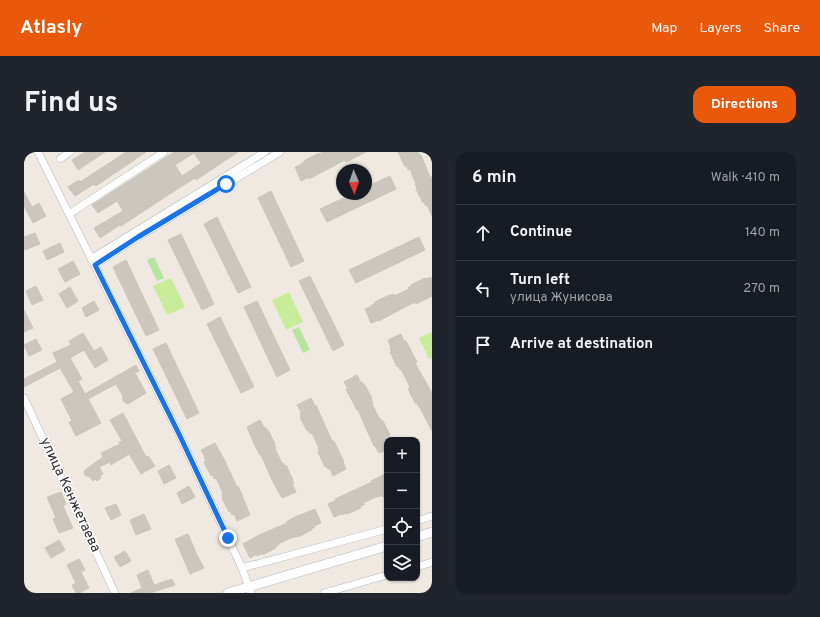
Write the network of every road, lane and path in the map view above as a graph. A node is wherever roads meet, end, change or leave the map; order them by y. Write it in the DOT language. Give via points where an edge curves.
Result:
graph roads {
  1 [pos="38,152"];
  2 [pos="70,152"];
  3 [pos="164,152"];
  4 [pos="265,152"];
  5 [pos="280,152"];
  6 [pos="60,159"];
  7 [pos="69,214"];
  8 [pos="93,262"];
  9 [pos="24,398"];
  10 [pos="432,516"];
  11 [pos="420,519"];
  12 [pos="384,530"];
  13 [pos="432,532"];
  14 [pos="420,536"];
  15 [pos="384,547"];
  16 [pos="432,562"];
  17 [pos="420,566"];
  18 [pos="242,568"];
  19 [pos="384,577"];
  20 [pos="250,590"];
  21 [pos="115,593"];
  22 [pos="228,593"];
  23 [pos="324,593"];
  1 -- 7 [label="street"];
  2 -- 6 [label="street"];
  3 -- 7 [label="street"];
  4 -- 8 [label="street"];
  5 -- 8 [label="street"];
  7 -- 8 [label="street"];
  8 -- 18 [label="street" via="179,434"];
  9 -- 21 [label="street, улица Кенжетаева"];
  10 -- 11 [label="street"];
  12 -- 18 [label="street"];
  13 -- 14 [label="main road"];
  15 -- 20 [label="main road"];
  16 -- 17 [label="street"];
  18 -- 20 [label="street"];
  19 -- 23 [label="street"];
  20 -- 22 [label="main road"];
}
